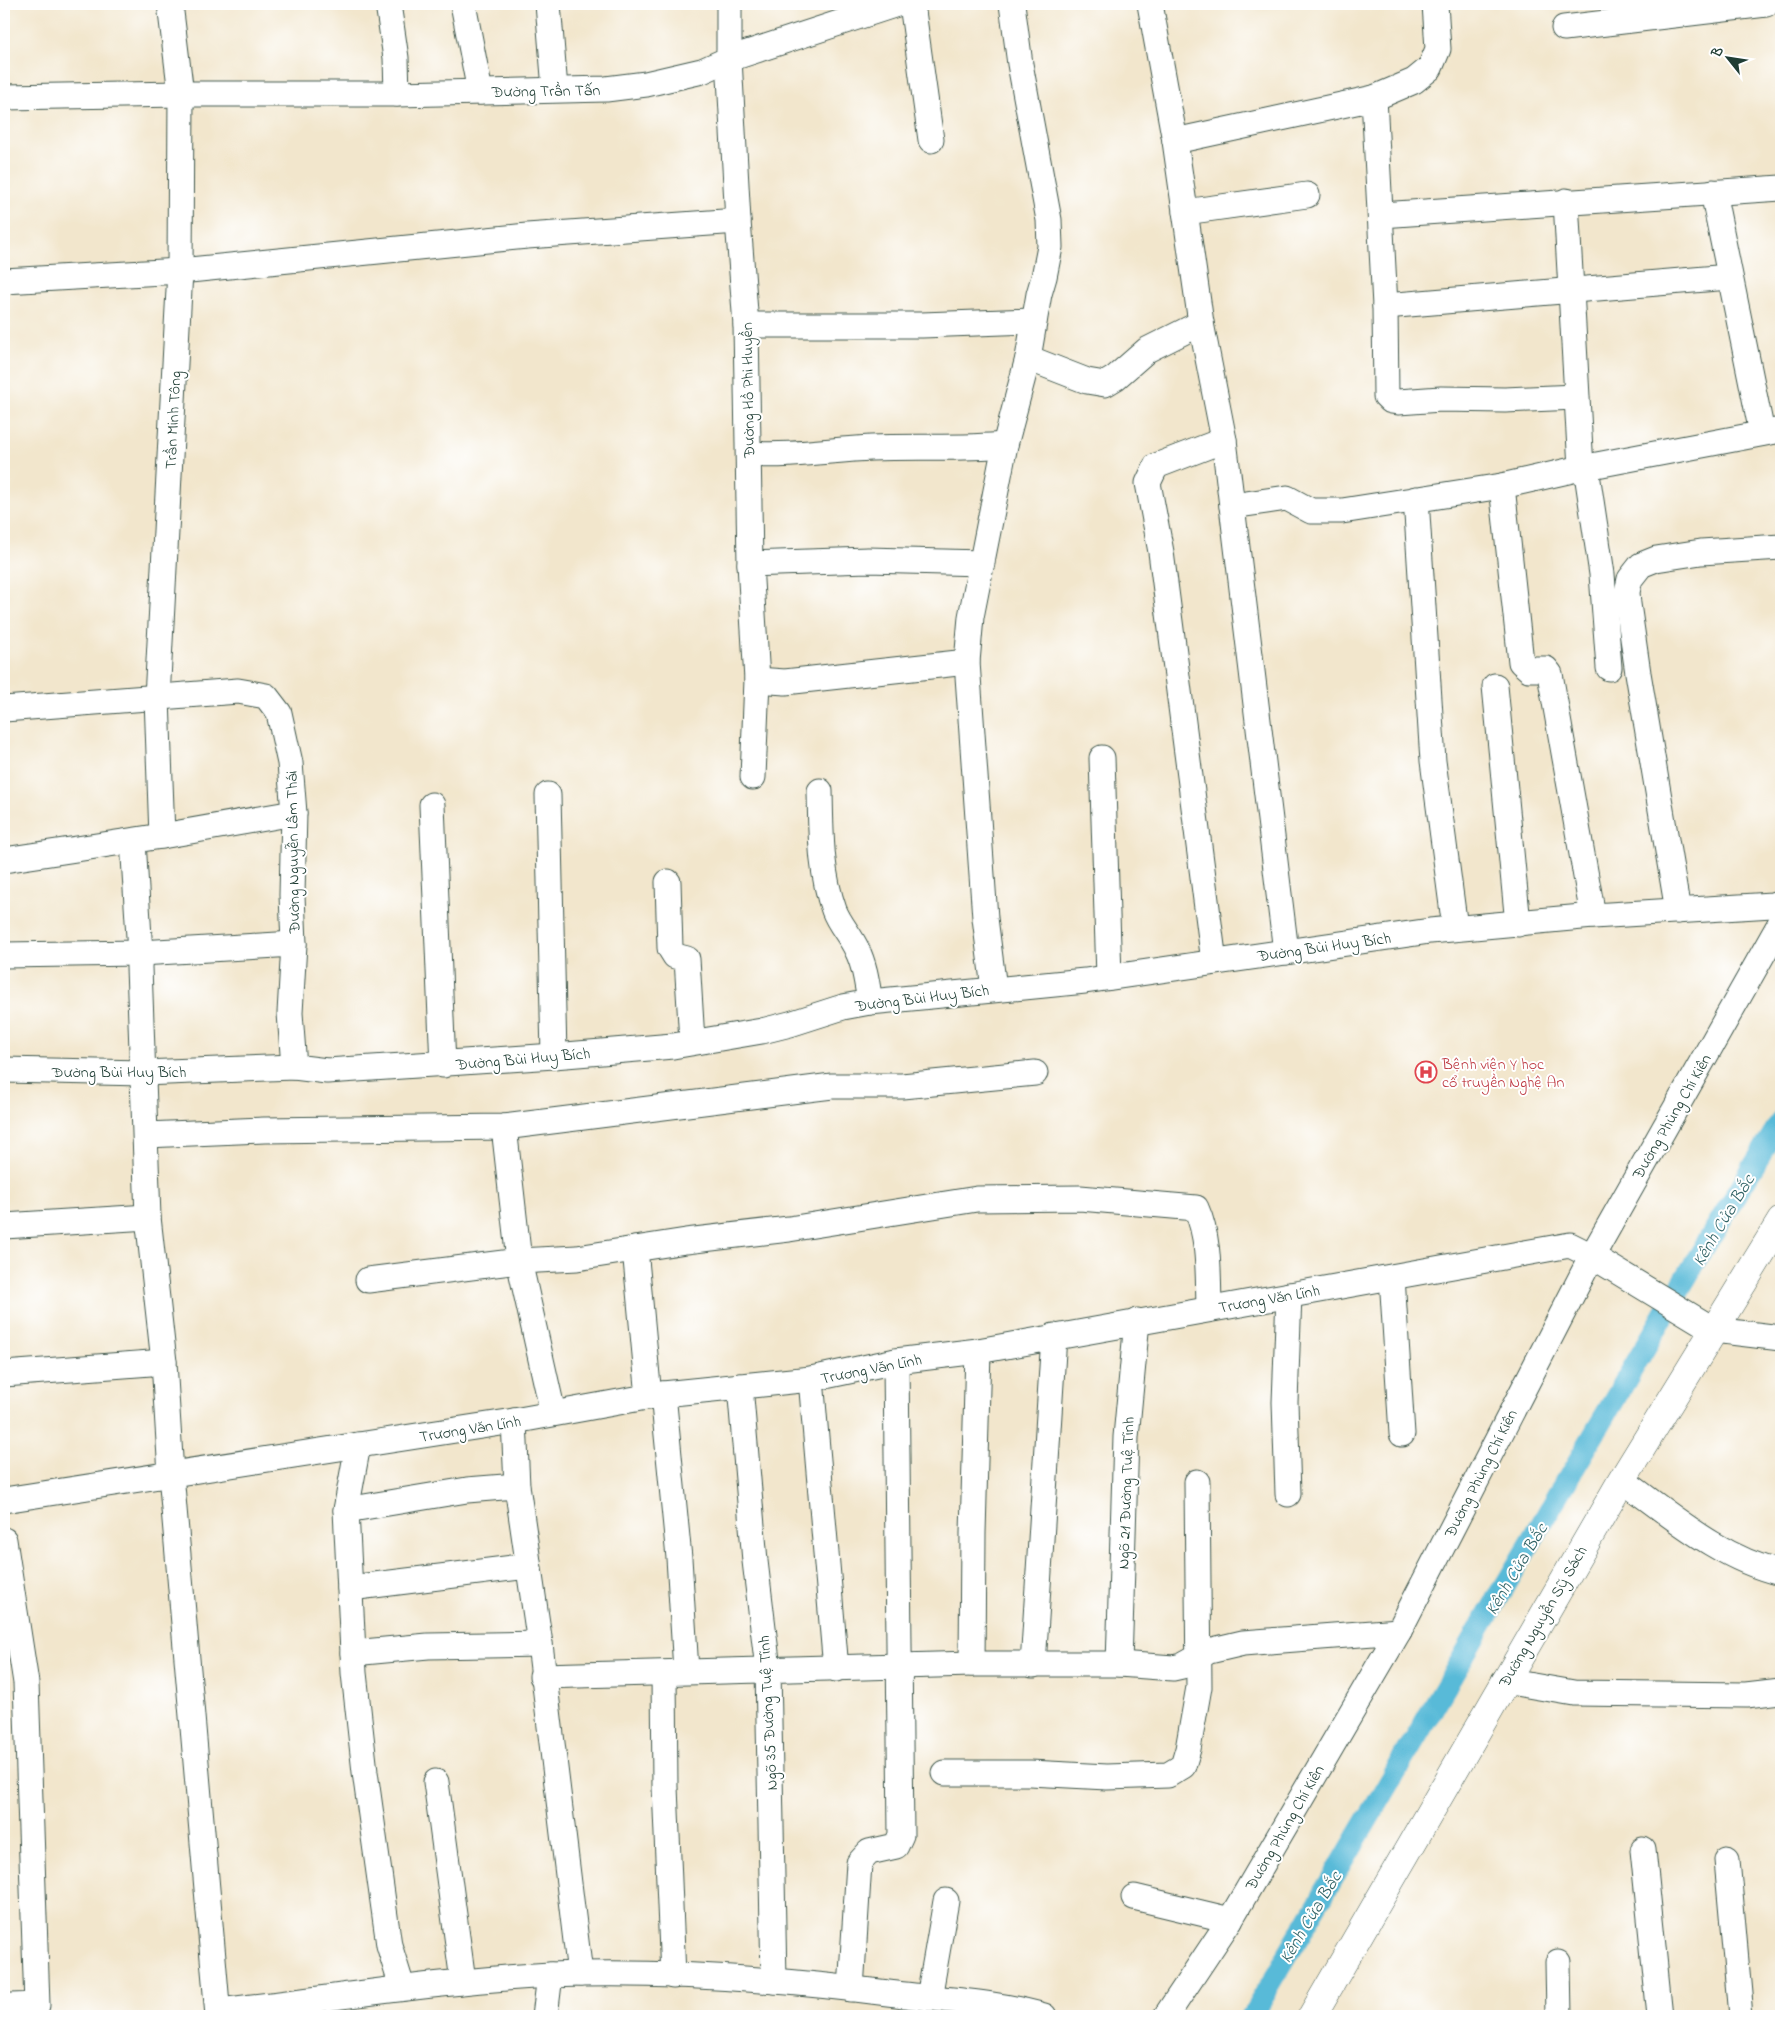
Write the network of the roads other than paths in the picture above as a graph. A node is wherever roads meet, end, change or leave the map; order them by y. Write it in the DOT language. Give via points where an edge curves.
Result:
graph roads {
  1 [pos="170,4"];
  2 [pos="388,4"];
  3 [pos="463,4"];
  4 [pos="548,4"];
  5 [pos="729,4"];
  6 [pos="897,4"];
  7 [pos="912,4"];
  8 [pos="1012,4"];
  9 [pos="1150,4"];
  10 [pos="1435,4"];
  11 [pos="1766,4"];
  12 [pos="1564,28"];
  13 [pos="729,60"];
  14 [pos="556,89"];
  15 [pos="480,92"];
  16 [pos="181,94"];
  17 [pos="397,94"];
  18 [pos="4,97"];
  19 [pos="1374,98"];
  20 [pos="931,140"];
  21 [pos="1175,141"];
  22 [pos="1781,188"];
  23 [pos="1713,192"];
  24 [pos="1307,195"];
  25 [pos="1566,201"];
  26 [pos="1185,212"];
  27 [pos="1381,215"];
  28 [pos="738,221"];
  29 [pos="180,270"];
  30 [pos="1729,277"];
  31 [pos="4,281"];
  32 [pos="1573,292"];
  33 [pos="1385,306"];
  34 [pos="1034,321"];
  35 [pos="1201,324"];
  36 [pos="746,325"];
  37 [pos="1028,358"];
  38 [pos="1576,397"];
  39 [pos="1772,432"];
  40 [pos="1224,440"];
  41 [pos="1004,445"];
  42 [pos="749,454"];
  43 [pos="1584,468"];
  44 [pos="1502,486"];
  45 [pos="1416,499"];
  46 [pos="1232,506"];
  47 [pos="1781,547"];
  48 [pos="982,563"];
  49 [pos="750,564"];
  50 [pos="967,662"];
  51 [pos="1609,668"];
  52 [pos="758,680"];
  53 [pos="1495,686"];
  54 [pos="157,698"];
  55 [pos="4,709"];
  56 [pos="1102,758"];
  57 [pos="753,777"];
  58 [pos="820,791"];
  59 [pos="548,795"];
  60 [pos="432,805"];
  61 [pos="294,813"];
  62 [pos="162,836"];
  63 [pos="134,841"];
  64 [pos="4,860"];
  65 [pos="668,882"];
  66 [pos="1781,902"];
  67 [pos="1678,911"];
  68 [pos="1593,916"];
  69 [pos="1781,922"];
  70 [pos="1518,924"];
  71 [pos="1455,928"];
  72 [pos="294,944"];
  73 [pos="1286,952"];
  74 [pos="140,953"];
  75 [pos="4,955"];
  76 [pos="1214,962"];
  77 [pos="1109,977"];
  78 [pos="994,989"];
  79 [pos="870,1002"];
  80 [pos="692,1041"];
  81 [pos="554,1056"];
  82 [pos="443,1065"];
  83 [pos="294,1067"];
  84 [pos="4,1070"];
  85 [pos="143,1073"];
  86 [pos="1035,1073"];
  87 [pos="504,1127"];
  88 [pos="146,1135"];
  89 [pos="148,1217"];
  90 [pos="1781,1221"];
  91 [pos="4,1226"];
  92 [pos="635,1249"];
  93 [pos="1592,1256"];
  94 [pos="519,1261"];
  95 [pos="1392,1277"];
  96 [pos="368,1280"];
  97 [pos="1289,1295"];
  98 [pos="1209,1309"];
  99 [pos="1137,1321"];
  100 [pos="1708,1327"];
  101 [pos="1054,1336"];
  102 [pos="1781,1338"];
  103 [pos="978,1350"];
  104 [pos="896,1361"];
  105 [pos="164,1362"];
  106 [pos="4,1374"];
  107 [pos="811,1379"];
  108 [pos="740,1386"];
  109 [pos="656,1396"];
  110 [pos="553,1413"];
  111 [pos="514,1421"];
  112 [pos="1402,1434"];
  113 [pos="358,1445"];
  114 [pos="171,1474"];
  115 [pos="1622,1480"];
  116 [pos="1197,1482"];
  117 [pos="517,1486"];
  118 [pos="1288,1494"];
  119 [pos="4,1500"];
  120 [pos="346,1510"];
  121 [pos="4,1540"];
  122 [pos="528,1566"];
  123 [pos="1781,1573"];
  124 [pos="350,1588"];
  125 [pos="1399,1631"];
  126 [pos="540,1644"];
  127 [pos="353,1653"];
  128 [pos="1198,1656"];
  129 [pos="972,1664"];
  130 [pos="1119,1664"];
  131 [pos="901,1665"];
  132 [pos="1033,1665"];
  133 [pos="768,1669"];
  134 [pos="836,1669"];
  135 [pos="675,1673"];
  136 [pos="542,1676"];
  137 [pos="1504,1681"];
  138 [pos="1781,1691"];
  139 [pos="945,1773"];
  140 [pos="436,1782"];
  141 [pos="1643,1850"];
  142 [pos="1727,1860"];
  143 [pos="1134,1897"];
  144 [pos="946,1901"];
  145 [pos="1230,1920"];
  146 [pos="1558,1962"];
  147 [pos="580,1974"];
  148 [pos="550,1975"];
  149 [pos="673,1976"];
  150 [pos="463,1981"];
  151 [pos="774,1981"];
  152 [pos="402,1987"];
  153 [pos="851,1989"];
  154 [pos="928,1998"];
  155 [pos="4,2010"];
  156 [pos="218,2014"];
  157 [pos="545,2016"];
  158 [pos="1044,2016"];
  159 [pos="1166,2016"];
  160 [pos="1312,2016"];
  161 [pos="1559,2016"];
  162 [pos="1660,2016"];
  163 [pos="1741,2016"];
  1 -- 16 [label="street, Trần Minh Tông"];
  2 -- 17 [label="street" via="396,58"];
  3 -- 15 [label="street"];
  4 -- 14 [label="street"];
  5 -- 13 [label="street, Đường Hồ Phi Huyền"];
  6 -- 13 [label="street, Đường Trần Tấn"];
  7 -- 20 [label="street"];
  8 -- 34 [label="street" via="1050,234 1048,261"];
  9 -- 21 [label="street"];
  10 -- 19 [label="street" via="1438,49 1430,68 1414,81"];
  11 -- 12 [label="street"];
  13 -- 14 [label="street, Đường Trần Tấn" via="702,71 646,84 606,89"];
  13 -- 28 [label="street, Đường Hồ Phi Huyền"];
  14 -- 15 [label="street, Đường Trần Tấn"];
  15 -- 17 [label="street, Đường Trần Tấn"];
  16 -- 17 [label="street, Đường Trần Tấn"];
  16 -- 18 [label="street, Đường Trần Tấn"];
  16 -- 29 [label="street, Trần Minh Tông"];
  19 -- 21 [label="street"];
  19 -- 27 [label="street"];
  21 -- 26 [label="street"];
  22 -- 23 [label="street"];
  23 -- 25 [label="street"];
  23 -- 30 [label="street"];
  24 -- 26 [label="street"];
  25 -- 27 [label="street"];
  25 -- 32 [label="street"];
  26 -- 35 [label="street"];
  27 -- 33 [label="street"];
  28 -- 29 [label="street" via="527,236"];
  28 -- 36 [label="street, Đường Hồ Phi Huyền"];
  29 -- 31 [label="street"];
  29 -- 54 [label="street, Trần Minh Tông"];
  30 -- 32 [label="street"];
  30 -- 39 [label="street"];
  32 -- 33 [label="street"];
  32 -- 38 [label="street"];
  33 -- 38 [label="street" via="1385,388 1386,396 1392,401"];
  34 -- 36 [label="street"];
  34 -- 37 [label="street"];
  35 -- 37 [label="street" via="1147,350 1105,384 1087,381"];
  35 -- 40 [label="street"];
  36 -- 42 [label="street, Đường Hồ Phi Huyền"];
  37 -- 41 [label="street"];
  38 -- 43 [label="street"];
  39 -- 43 [label="street"];
  40 -- 46 [label="street"];
  40 -- 76 [label="street" via="1156,466 1148,483 1161,552"];
  41 -- 42 [label="street" via="870,448 776,456"];
  41 -- 48 [label="street"];
  42 -- 49 [label="street, Đường Hồ Phi Huyền"];
  43 -- 44 [label="street"];
  43 -- 51 [label="street" via="1602,574"];
  44 -- 45 [label="street"];
  44 -- 68 [label="street" via="1521,662 1528,669 1546,669 1550,674"];
  45 -- 46 [label="street" via="1322,512 1311,511 1286,498"];
  45 -- 71 [label="street" via="1434,761"];
  46 -- 73 [label="street"];
  47 -- 67 [label="street" via="1701,552 1656,559 1641,565 1630,579 1627,592 1635,653"];
  48 -- 49 [label="street" via="868,560"];
  48 -- 50 [label="street" via="971,617"];
  49 -- 52 [label="street, Đường Hồ Phi Huyền"];
  50 -- 52 [label="street" via="785,682"];
  50 -- 78 [label="street" via="985,918"];
  52 -- 57 [label="street, Đường Hồ Phi Huyền"];
  53 -- 70 [label="street"];
  54 -- 55 [label="street, Đường Nguyễn Lâm Thái"];
  54 -- 61 [label="street, Đường Nguyễn Lâm Thái" via="238,691 266,696 279,713 290,763"];
  54 -- 62 [label="street, Trần Minh Tông"];
  56 -- 77 [label="street"];
  58 -- 79 [label="street" via="822,862 827,890 835,913 857,949 866,973"];
  59 -- 81 [label="street"];
  60 -- 82 [label="street"];
  61 -- 62 [label="street"];
  61 -- 72 [label="street, Đường Nguyễn Lâm Thái"];
  62 -- 63 [label="street"];
  63 -- 64 [label="street"];
  63 -- 74 [label="street"];
  65 -- 80 [label="street" via="670,948 675,956 687,959"];
  66 -- 67 [label="street, Đường Bùi Huy Bích"];
  67 -- 68 [label="street, Đường Bùi Huy Bích"];
  68 -- 70 [label="street, Đường Bùi Huy Bích"];
  69 -- 93 [label="street, Đường Phùng Chí Kiên"];
  70 -- 71 [label="street, Đường Bùi Huy Bích"];
  71 -- 73 [label="street, Đường Bùi Huy Bích"];
  72 -- 74 [label="street"];
  72 -- 83 [label="street, Đường Nguyễn Lâm Thái" via="290,1013"];
  73 -- 76 [label="street, Đường Bùi Huy Bích"];
  74 -- 75 [label="street"];
  74 -- 85 [label="street"];
  76 -- 77 [label="street, Đường Bùi Huy Bích"];
  77 -- 78 [label="street, Đường Bùi Huy Bích"];
  78 -- 79 [label="street, Đường Bùi Huy Bích"];
  79 -- 80 [label="street, Đường Bùi Huy Bích" via="762,1031"];
  80 -- 81 [label="street, Đường Bùi Huy Bích" via="673,1046"];
  81 -- 82 [label="street, Đường Bùi Huy Bích"];
  82 -- 83 [label="street, Đường Bùi Huy Bích" via="327,1071"];
  83 -- 85 [label="street, Đường Bùi Huy Bích"];
  84 -- 85 [label="street, Đường Bùi Huy Bích"];
  85 -- 88 [label="street"];
  86 -- 87 [label="street" via="902,1086 832,1086"];
  87 -- 88 [label="street"];
  87 -- 94 [label="street"];
  88 -- 89 [label="street"];
  89 -- 91 [label="street"];
  89 -- 105 [label="street"];
  90 -- 100 [label="main road, Đường Nguyễn Sỹ Sách"];
  92 -- 94 [label="street" via="577,1258"];
  92 -- 98 [label="street" via="790,1229 977,1199 1080,1198 1183,1206 1196,1208 1201,1220"];
  92 -- 109 [label="street"];
  93 -- 95 [label="street, Trương Văn Lĩnh" via="1570,1245"];
  93 -- 100 [label="street, Trương Văn Lĩnh"];
  93 -- 125 [label="street, Đường Phùng Chí Kiên"];
  94 -- 96 [label="street"];
  94 -- 110 [label="street"];
  95 -- 97 [label="street, Trương Văn Lĩnh"];
  95 -- 112 [label="street"];
  97 -- 98 [label="street, Trương Văn Lĩnh"];
  97 -- 118 [label="street" via="1285,1402"];
  98 -- 99 [label="street, Trương Văn Lĩnh"];
  99 -- 101 [label="street, Trương Văn Lĩnh"];
  99 -- 130 [label="street, Ngõ 21 Đường Tuệ Tĩnh" via="1126,1437"];
  100 -- 102 [label="street"];
  100 -- 115 [label="main road, Đường Nguyễn Sỹ Sách"];
  101 -- 103 [label="street, Trương Văn Lĩnh"];
  101 -- 132 [label="street"];
  103 -- 104 [label="street, Trương Văn Lĩnh"];
  103 -- 129 [label="street" via="972,1533"];
  104 -- 107 [label="street, Trương Văn Lĩnh"];
  104 -- 131 [label="street"];
  105 -- 106 [label="street"];
  105 -- 114 [label="street"];
  107 -- 108 [label="street, Trương Văn Lĩnh"];
  107 -- 134 [label="street"];
  108 -- 109 [label="street, Trương Văn Lĩnh"];
  108 -- 133 [label="street, Ngõ 35 Đường Tuệ Tĩnh"];
  109 -- 110 [label="street, Trương Văn Lĩnh"];
  109 -- 135 [label="street" via="679,1558"];
  110 -- 111 [label="street, Trương Văn Lĩnh"];
  111 -- 113 [label="street, Trương Văn Lĩnh"];
  111 -- 117 [label="street"];
  113 -- 114 [label="street, Trương Văn Lĩnh"];
  113 -- 120 [label="street"];
  114 -- 119 [label="street, Trương Văn Lĩnh"];
  114 -- 156 [label="street"];
  115 -- 123 [label="street" via="1713,1545 1732,1556"];
  115 -- 137 [label="main road, Đường Nguyễn Sỹ Sách"];
  116 -- 128 [label="street"];
  117 -- 120 [label="street" via="467,1490"];
  117 -- 122 [label="street"];
  120 -- 124 [label="street"];
  121 -- 155 [label="street" via="26,1683 37,2005 12,2006"];
  122 -- 124 [label="street"];
  122 -- 126 [label="street"];
  124 -- 127 [label="street"];
  125 -- 128 [label="street" via="1243,1643"];
  125 -- 145 [label="street, Đường Phùng Chí Kiên"];
  126 -- 127 [label="street" via="428,1646"];
  126 -- 136 [label="street"];
  127 -- 152 [label="street" via="365,1772 389,1945"];
  128 -- 130 [label="street" via="1173,1668"];
  128 -- 139 [label="street" via="1198,1687 1188,1749 1183,1766 1168,1775 1107,1777 1049,1773"];
  129 -- 131 [label="street"];
  129 -- 132 [label="street"];
  130 -- 132 [label="street"];
  131 -- 134 [label="street"];
  131 -- 153 [label="street" via="901,1834 896,1846 870,1852 859,1863"];
  133 -- 134 [label="street"];
  133 -- 135 [label="street"];
  133 -- 151 [label="street, Ngõ 35 Đường Tuệ Tĩnh"];
  135 -- 136 [label="street"];
  135 -- 149 [label="street" via="665,1787"];
  136 -- 147 [label="street"];
  137 -- 138 [label="street" via="1574,1693 1746,1695"];
  137 -- 160 [label="main road, Đường Nguyễn Sỹ Sách"];
  140 -- 150 [label="street"];
  141 -- 162 [label="street"];
  142 -- 163 [label="street"];
  143 -- 145 [label="street"];
  144 -- 154 [label="street"];
  145 -- 159 [label="street, Đường Phùng Chí Kiên"];
  146 -- 161 [label="street"];
  147 -- 148 [label="street"];
  147 -- 149 [label="street"];
  148 -- 150 [label="street"];
  148 -- 157 [label="street"];
  149 -- 151 [label="street"];
  150 -- 152 [label="street"];
  151 -- 153 [label="street"];
  152 -- 156 [label="street"];
  153 -- 154 [label="street"];
  154 -- 158 [label="street" via="991,2004"];
}
